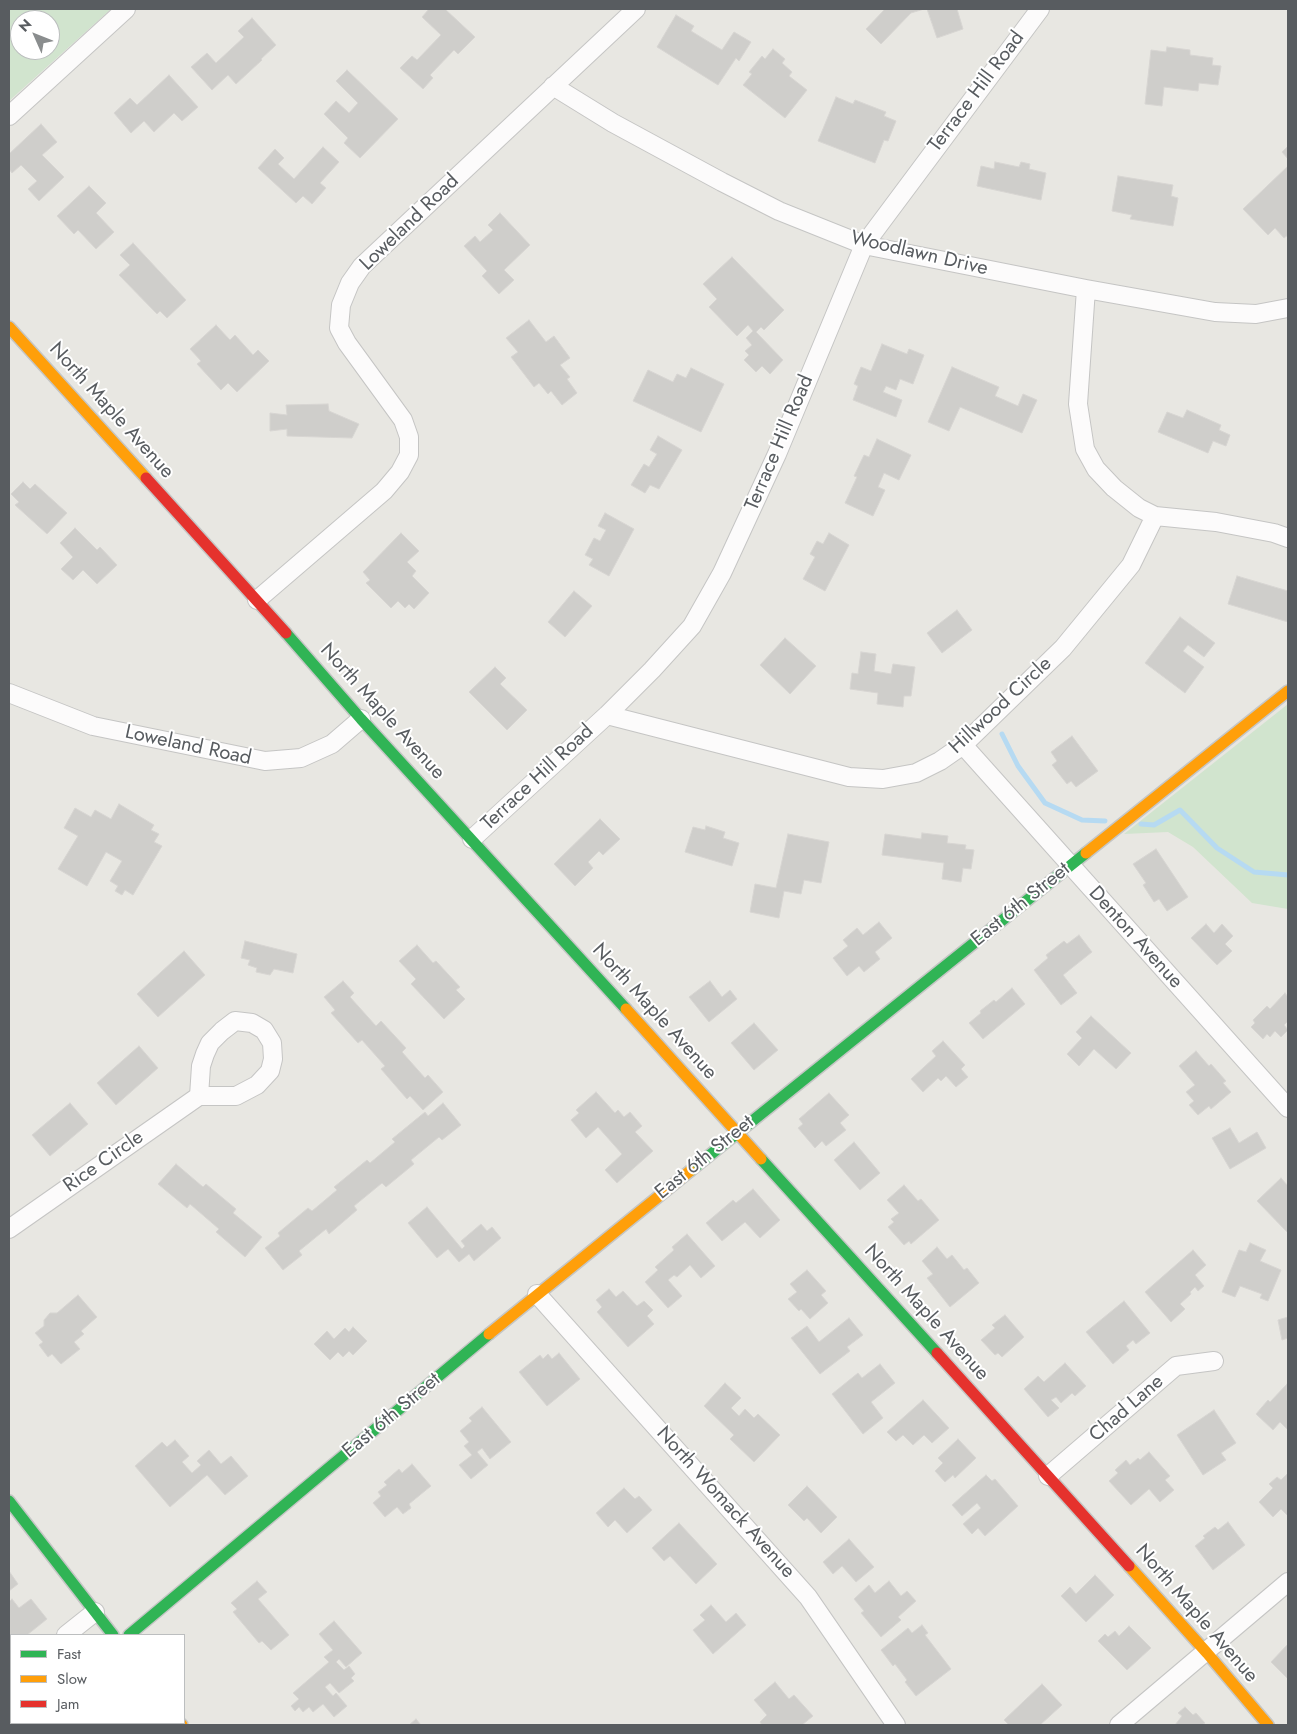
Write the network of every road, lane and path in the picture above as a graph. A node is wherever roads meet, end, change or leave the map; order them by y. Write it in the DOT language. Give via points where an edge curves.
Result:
graph roads {
  1 [pos="126,9"];
  2 [pos="636,9"];
  3 [pos="1040,9"];
  4 [pos="553,86"];
  5 [pos="9,116"];
  6 [pos="864,245"];
  7 [pos="1086,289"];
  8 [pos="1288,308"];
  9 [pos="9,327"];
  10 [pos="1155,516"];
  11 [pos="1288,538"];
  12 [pos="257,600"];
  13 [pos="1288,691"];
  14 [pos="9,693"];
  15 [pos="607,715"];
  16 [pos="361,719"];
  17 [pos="963,745"];
  18 [pos="472,839"];
  19 [pos="1070,865"];
  20 [pos="199,1096"];
  21 [pos="1288,1108"];
  22 [pos="737,1132"];
  23 [pos="9,1229"];
  24 [pos="537,1294"];
  25 [pos="1214,1361"];
  26 [pos="1048,1476"];
  27 [pos="9,1500"];
  28 [pos="1288,1582"];
  29 [pos="95,1612"];
  30 [pos="67,1634"];
  31 [pos="112,1634"];
  32 [pos="130,1634"];
  33 [pos="1207,1653"];
  34 [pos="896,1725"];
  35 [pos="1119,1725"];
  36 [pos="1268,1725"];
  1 -- 5 [label="street"];
  2 -- 4 [label="street, Loweland Road"];
  3 -- 6 [label="street, Terrace Hill Road"];
  4 -- 6 [label="street, Woodlawn Drive" via="613,123 754,199"];
  4 -- 12 [label="street, Loweland Road" via="362,266 350,283 341,305 339,328 403,420 409,437 408,455 400,472 384,491"];
  6 -- 7 [label="street, Woodlawn Drive"];
  6 -- 15 [label="street, Terrace Hill Road" via="777,454 713,588 692,626"];
  7 -- 8 [label="street, Woodlawn Drive" via="1215,312 1256,314"];
  7 -- 10 [label="street" via="1078,404 1084,449 1096,469 1114,488"];
  9 -- 12 [label="street, North Maple Avenue"];
  10 -- 11 [label="street" via="1216,522"];
  10 -- 17 [label="street, Hillwood Circle" via="1131,564 1063,648"];
  12 -- 16 [label="street, North Maple Avenue"];
  13 -- 19 [label="street, East 6th Street"];
  14 -- 16 [label="street, Loweland Road" via="93,726 265,762 301,758 332,744"];
  15 -- 17 [label="street, Hillwood Circle" via="849,777 884,779 916,773"];
  15 -- 18 [label="street, Terrace Hill Road"];
  16 -- 18 [label="street, North Maple Avenue"];
  17 -- 19 [label="street, Denton Avenue"];
  18 -- 22 [label="street, North Maple Avenue"];
  19 -- 21 [label="street, Denton Avenue"];
  19 -- 22 [label="street, East 6th Street"];
  20 -- 20 [label="street" via="236,1096 257,1085 270,1071 273,1059 272,1043 264,1030 252,1023 236,1021 210,1043 201,1066"];
  20 -- 23 [label="street, Rice Circle"];
  22 -- 24 [label="street, East 6th Street"];
  22 -- 26 [label="street, North Maple Avenue"];
  24 -- 32 [label="street, East 6th Street"];
  24 -- 34 [label="street, North Womack Avenue" via="808,1596"];
  25 -- 26 [label="street, Chad Lane" via="1176,1366"];
  26 -- 33 [label="street, North Maple Avenue"];
  27 -- 29 [label="street"];
  28 -- 33 [label="street"];
  29 -- 30 [label="street"];
  29 -- 31 [label="street"];
  33 -- 35 [label="street"];
  33 -- 36 [label="street, North Maple Avenue"];
}
